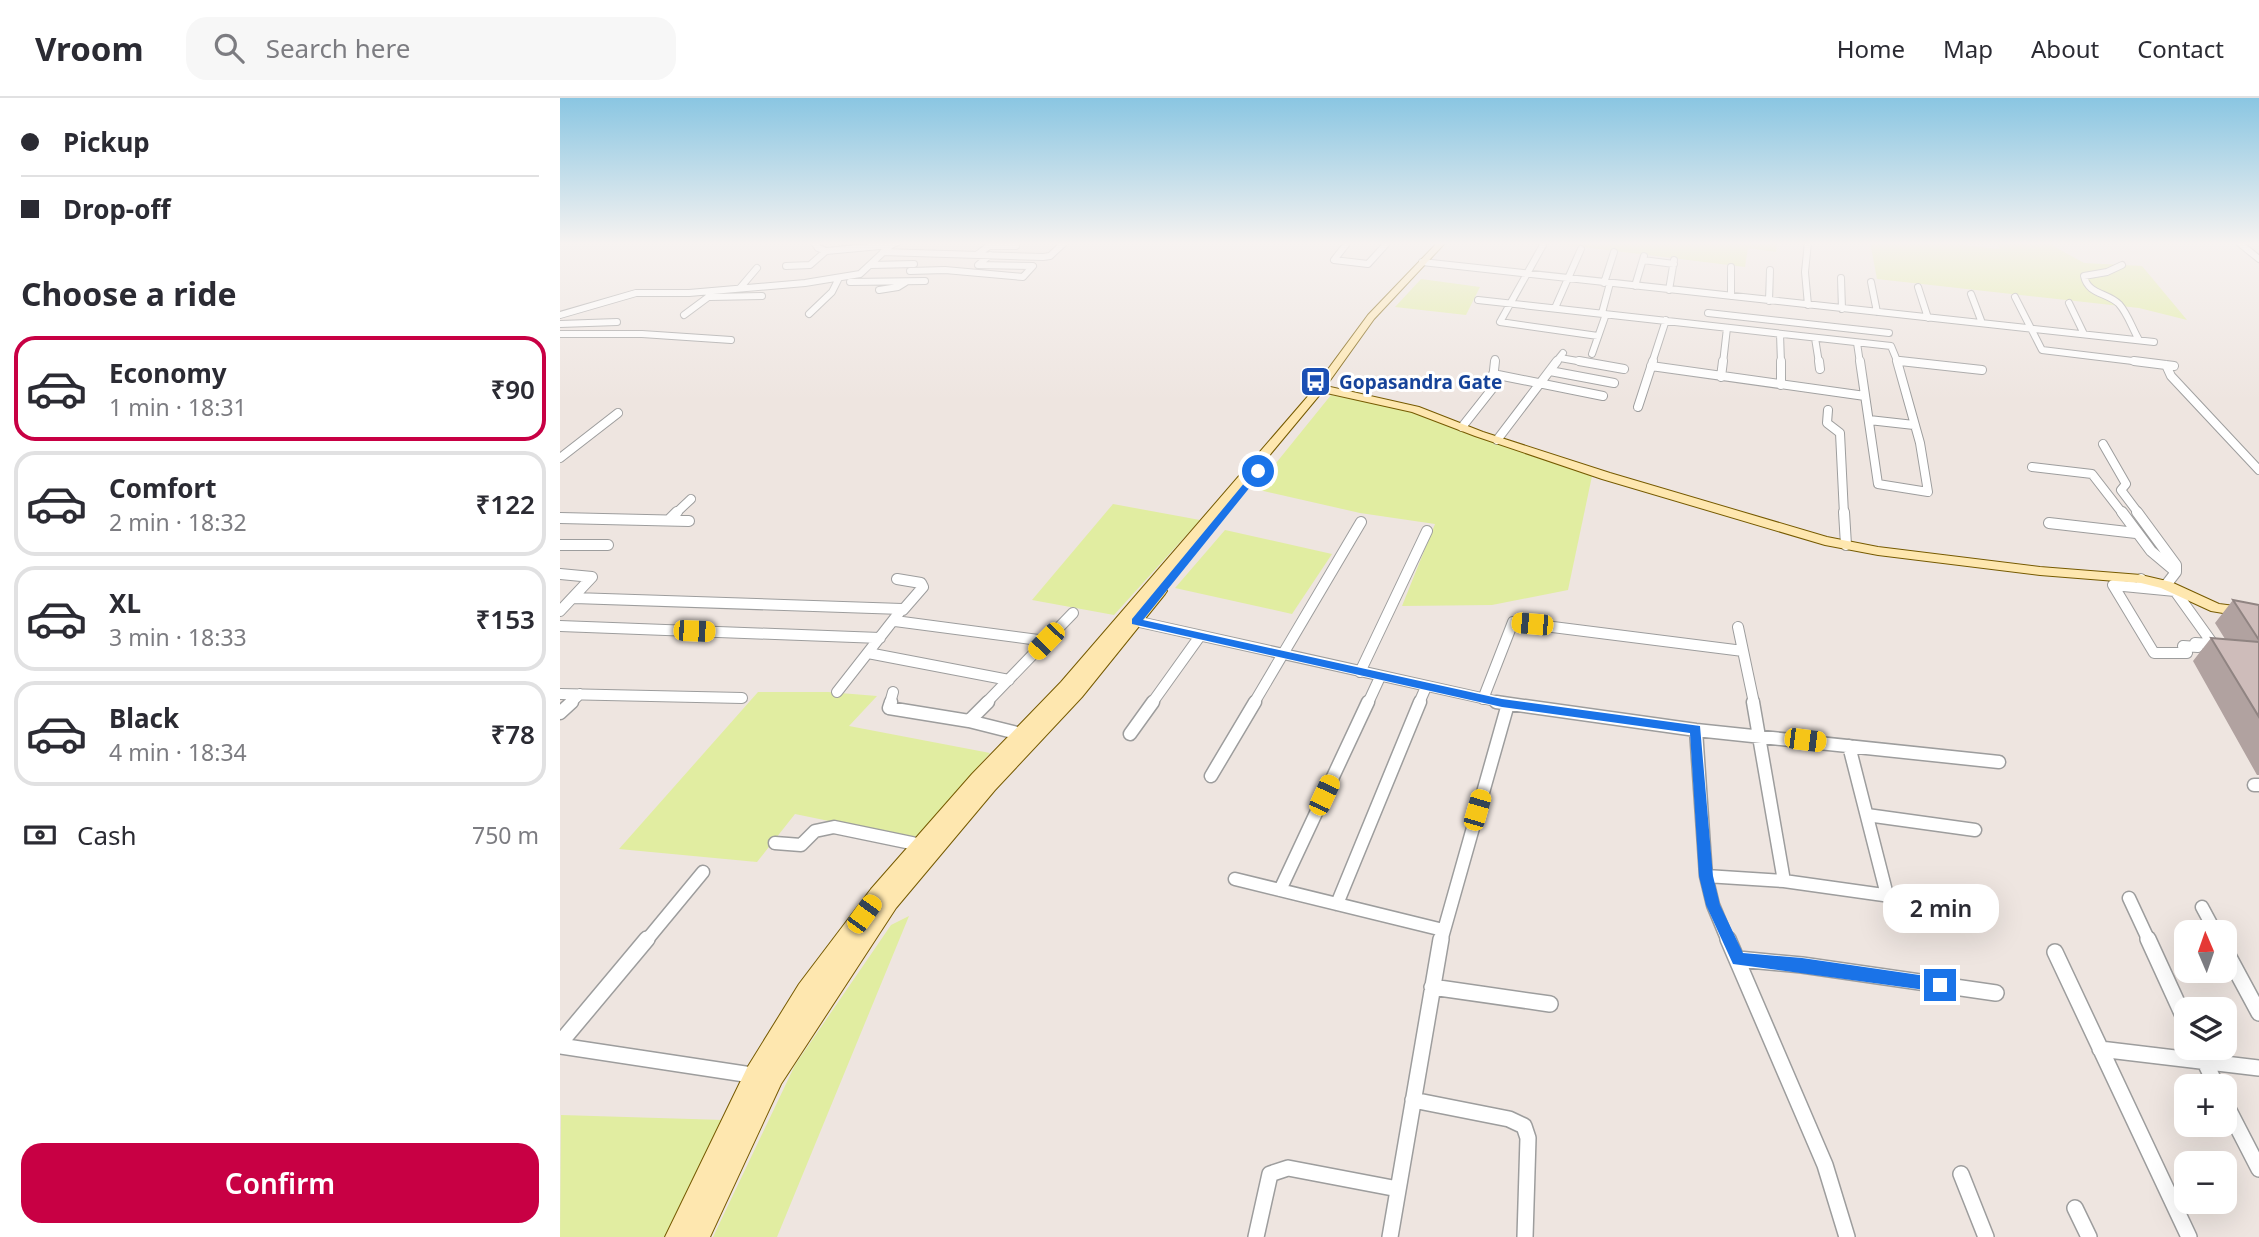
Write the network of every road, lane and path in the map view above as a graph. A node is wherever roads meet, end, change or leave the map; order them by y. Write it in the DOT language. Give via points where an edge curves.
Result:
graph roads {
  1 [pos="629,295"];
  2 [pos="710,295"];
  3 [pos="829,295"];
  4 [pos="1397,295"];
  5 [pos="1512,295"];
  6 [pos="1561,295"];
  7 [pos="1606,295"];
  8 [pos="1709,295"];
  9 [pos="1712,295"];
  10 [pos="1769,295"];
  11 [pos="1807,295"];
  12 [pos="1842,295"];
  13 [pos="1874,295"];
  14 [pos="1921,295"];
  15 [pos="1971,295"];
  16 [pos="2104,295"];
  17 [pos="762,296"];
  18 [pos="1731,296"];
  19 [pos="708,297"];
  20 [pos="2015,297"];
  21 [pos="1478,300"];
  22 [pos="1769,300"];
  23 [pos="1508,303"];
  24 [pos="2069,303"];
  25 [pos="1808,305"];
  26 [pos="1555,308"];
  27 [pos="1842,309"];
  28 [pos="1877,312"];
  29 [pos="1709,313"];
  30 [pos="1886,313"];
  31 [pos="809,314"];
  32 [pos="1604,314"];
  33 [pos="562,315"];
  34 [pos="684,315"];
  35 [pos="1928,318"];
  36 [pos="1666,320"];
  37 [pos="617,322"];
  38 [pos="1982,323"];
  39 [pos="560,324"];
  40 [pos="1708,325"];
  41 [pos="1727,328"];
  42 [pos="2029,328"];
  43 [pos="1889,333"];
  44 [pos="560,334"];
  45 [pos="1780,334"];
  46 [pos="2084,334"];
  47 [pos="1598,336"];
  48 [pos="1815,338"];
  49 [pos="731,340"];
  50 [pos="2138,340"];
  51 [pos="1857,342"];
  52 [pos="2154,342"];
  53 [pos="1891,346"];
  54 [pos="1592,354"];
  55 [pos="1495,359"];
  56 [pos="1898,361"];
  57 [pos="1651,366"];
  58 [pos="1624,369"];
  59 [pos="1820,369"];
  60 [pos="1982,369"];
  61 [pos="1550,371"];
  62 [pos="1493,374"];
  63 [pos="1721,377"];
  64 [pos="1614,383"];
  65 [pos="1540,384"];
  66 [pos="1781,385"];
  67 [pos="1324,389"];
  68 [pos="1603,396"];
  69 [pos="1865,397"];
  70 [pos="1637,407"];
  71 [pos="1828,410"];
  72 [pos="618,412"];
  73 [pos="1869,420"];
  74 [pos="1914,425"];
  75 [pos="1462,427"];
  76 [pos="1497,440"];
  77 [pos="2103,444"];
  78 [pos="560,458"];
  79 [pos="2032,467"];
  80 [pos="2259,470"];
  81 [pos="691,499"];
  82 [pos="560,518"];
  83 [pos="669,520"];
  84 [pos="688,521"];
  85 [pos="1361,522"];
  86 [pos="2049,523"];
  87 [pos="1427,531"];
  88 [pos="2136,533"];
  89 [pos="560,545"];
  90 [pos="608,545"];
  91 [pos="1846,545"];
  92 [pos="2176,572"];
  93 [pos="560,574"];
  94 [pos="897,579"];
  95 [pos="2143,584"];
  96 [pos="2166,584"];
  97 [pos="573,598"];
  98 [pos="903,610"];
  99 [pos="560,611"];
  100 [pos="1073,612"];
  101 [pos="2259,614"];
  102 [pos="895,621"];
  103 [pos="1135,621"];
  104 [pos="560,626"];
  105 [pos="1738,627"];
  106 [pos="1200,636"];
  107 [pos="880,638"];
  108 [pos="1046,641"];
  109 [pos="1743,651"];
  110 [pos="868,653"];
  111 [pos="1284,655"];
  112 [pos="1360,672"];
  113 [pos="1380,677"];
  114 [pos="1009,680"];
  115 [pos="1426,687"];
  116 [pos="837,692"];
  117 [pos="893,692"];
  118 [pos="560,694"];
  119 [pos="580,694"];
  120 [pos="742,698"];
  121 [pos="1483,699"];
  122 [pos="1508,704"];
  123 [pos="560,713"];
  124 [pos="969,721"];
  125 [pos="1696,730"];
  126 [pos="1130,734"];
  127 [pos="1760,735"];
  128 [pos="1028,736"];
  129 [pos="1849,746"];
  130 [pos="1999,762"];
  131 [pos="1211,776"];
  132 [pos="1867,815"];
  133 [pos="1975,830"];
  134 [pos="775,843"];
  135 [pos="921,845"];
  136 [pos="703,872"];
  137 [pos="1706,876"];
  138 [pos="1235,879"];
  139 [pos="1784,881"];
  140 [pos="1280,890"];
  141 [pos="1887,895"];
  142 [pos="2129,898"];
  143 [pos="1337,904"];
  144 [pos="1969,907"];
  145 [pos="2202,907"];
  146 [pos="2209,920"];
  147 [pos="1443,930"];
  148 [pos="2056,952"];
  149 [pos="1738,959"];
  150 [pos="2237,972"];
  151 [pos="1432,987"];
  152 [pos="1996,993"];
  153 [pos="2175,997"];
  154 [pos="1550,1004"];
  155 [pos="2259,1013"];
  156 [pos="560,1045"];
  157 [pos="2100,1049"];
  158 [pos="2174,1053"];
  159 [pos="2223,1060"];
  160 [pos="2259,1068"];
  161 [pos="764,1076"];
  162 [pos="1413,1100"];
  163 [pos="2237,1126"];
  164 [pos="2259,1169"];
  165 [pos="1961,1174"];
  166 [pos="1398,1189"];
  167 [pos="2075,1208"];
  168 [pos="678,1237"];
  169 [pos="697,1237"];
  170 [pos="1256,1237"];
  171 [pos="1390,1237"];
  172 [pos="1525,1237"];
  173 [pos="1847,1237"];
  174 [pos="1986,1237"];
  175 [pos="2089,1237"];
  176 [pos="2189,1237"];
  1 -- 33 [label="street"];
  2 -- 19 [label="street"];
  3 -- 31 [label="street"];
  4 -- 67 [label="main road"];
  5 -- 23 [label="street"];
  6 -- 26 [label="street"];
  7 -- 32 [label="street"];
  8 -- 29 [label="street"];
  9 -- 18 [label="street"];
  10 -- 22 [label="street"];
  11 -- 25 [label="street"];
  12 -- 27 [label="street"];
  13 -- 28 [label="street"];
  14 -- 35 [label="street"];
  15 -- 38 [label="street"];
  16 -- 50 [label="street" via="2115,300"];
  17 -- 19 [label="street"];
  18 -- 22 [label="street"];
  19 -- 34 [label="street"];
  20 -- 42 [label="street"];
  21 -- 23 [label="street"];
  22 -- 25 [label="street"];
  23 -- 26 [label="street"];
  23 -- 47 [label="street" via="1500,322 1507,325"];
  24 -- 46 [label="street"];
  25 -- 27 [label="street"];
  26 -- 32 [label="street"];
  27 -- 28 [label="street"];
  28 -- 30 [label="street"];
  29 -- 40 [label="street"];
  29 -- 43 [label="street"];
  30 -- 35 [label="street"];
  30 -- 43 [label="street"];
  32 -- 36 [label="street"];
  32 -- 47 [label="street"];
  35 -- 38 [label="street"];
  36 -- 40 [label="street"];
  36 -- 57 [label="street"];
  37 -- 39 [label="street"];
  38 -- 42 [label="street"];
  40 -- 41 [label="street"];
  41 -- 45 [label="street"];
  41 -- 63 [label="street"];
  42 -- 46 [label="street"];
  42 -- 80 [label="street" via="2045,351 2170,366 2171,376"];
  43 -- 53 [label="street"];
  44 -- 49 [label="street"];
  45 -- 48 [label="street"];
  45 -- 66 [label="street"];
  46 -- 50 [label="street"];
  47 -- 54 [label="street"];
  48 -- 51 [label="street"];
  48 -- 59 [label="street"];
  50 -- 52 [label="street"];
  51 -- 53 [label="street"];
  51 -- 69 [label="street"];
  53 -- 56 [label="street"];
  55 -- 62 [label="street"];
  56 -- 60 [label="street"];
  56 -- 74 [label="street"];
  57 -- 63 [label="street"];
  57 -- 70 [label="street"];
  58 -- 61 [label="street" via="1561,355"];
  61 -- 64 [label="street"];
  61 -- 65 [label="street"];
  62 -- 65 [label="street"];
  62 -- 75 [label="street" via="1492,389"];
  63 -- 66 [label="street"];
  65 -- 68 [label="street"];
  65 -- 76 [label="street"];
  66 -- 69 [label="street"];
  67 -- 75 [label="main road" via="1415,409"];
  67 -- 103 [label="main road"];
  67 -- 128 [label="main road"];
  69 -- 73 [label="street"];
  71 -- 91 [label="street" via="1827,423 1840,433"];
  72 -- 78 [label="street"];
  73 -- 74 [label="street"];
  73 -- 74 [label="street" via="1878,484 1928,492"];
  75 -- 76 [label="main road"];
  76 -- 91 [label="main road" via="1800,535"];
  77 -- 92 [label="street" via="2126,484 2121,490 2172,557"];
  79 -- 88 [label="street" via="2092,474"];
  81 -- 83 [label="street"];
  82 -- 83 [label="street"];
  83 -- 84 [label="street"];
  85 -- 111 [label="street"];
  86 -- 88 [label="street"];
  87 -- 112 [label="street"];
  88 -- 92 [label="street"];
  89 -- 90 [label="street"];
  91 -- 95 [label="main road"];
  92 -- 96 [label="street"];
  93 -- 97 [label="street" via="592,578"];
  94 -- 98 [label="street" via="923,587"];
  95 -- 95 [label="street" via="2113,585 2154,653 2187,653 2183,646 2213,644 2175,591"];
  95 -- 96 [label="main road"];
  96 -- 101 [label="main road" via="2216,608"];
  97 -- 98 [label="street"];
  97 -- 99 [label="street"];
  98 -- 102 [label="street"];
  100 -- 108 [label="street"];
  102 -- 107 [label="street"];
  102 -- 108 [label="street"];
  103 -- 106 [label="street"];
  103 -- 128 [label="main road" via="1076,693"];
  104 -- 107 [label="street"];
  105 -- 109 [label="street"];
  106 -- 111 [label="street"];
  106 -- 126 [label="street"];
  107 -- 110 [label="street"];
  108 -- 114 [label="street"];
  109 -- 121 [label="street" via="1513,622"];
  109 -- 127 [label="street"];
  110 -- 114 [label="street"];
  110 -- 116 [label="street"];
  111 -- 112 [label="street"];
  111 -- 131 [label="street"];
  112 -- 113 [label="street"];
  113 -- 115 [label="street"];
  113 -- 140 [label="street"];
  114 -- 124 [label="street"];
  115 -- 121 [label="street"];
  115 -- 143 [label="street"];
  117 -- 124 [label="street" via="890,708"];
  118 -- 119 [label="street"];
  119 -- 120 [label="street"];
  119 -- 123 [label="street"];
  121 -- 122 [label="street"];
  122 -- 125 [label="street"];
  122 -- 147 [label="street"];
  124 -- 128 [label="street"];
  125 -- 127 [label="street"];
  125 -- 137 [label="street"];
  127 -- 129 [label="street"];
  127 -- 139 [label="street"];
  128 -- 135 [label="main road"];
  128 -- 161 [label="main road" via="889,902"];
  129 -- 130 [label="street"];
  129 -- 132 [label="street"];
  132 -- 133 [label="street"];
  132 -- 141 [label="street"];
  134 -- 135 [label="street" via="801,845 815,831 834,827"];
  135 -- 161 [label="main road" via="807,991"];
  136 -- 156 [label="street"];
  137 -- 139 [label="street"];
  137 -- 149 [label="street" via="1713,905"];
  138 -- 140 [label="street"];
  139 -- 141 [label="street"];
  140 -- 143 [label="street"];
  141 -- 144 [label="street"];
  142 -- 153 [label="street"];
  143 -- 147 [label="street"];
  145 -- 146 [label="street"];
  147 -- 151 [label="street"];
  148 -- 157 [label="street"];
  149 -- 152 [label="street"];
  149 -- 173 [label="street" via="1825,1165"];
  150 -- 155 [label="street"];
  151 -- 154 [label="street"];
  151 -- 162 [label="street"];
  156 -- 161 [label="street"];
  157 -- 158 [label="street"];
  157 -- 176 [label="street"];
  159 -- 160 [label="street"];
  161 -- 168 [label="main road"];
  161 -- 169 [label="main road"];
  162 -- 166 [label="street"];
  162 -- 172 [label="street" via="1524,1126 1528,1138"];
  163 -- 164 [label="street"];
  165 -- 174 [label="street"];
  166 -- 170 [label="street" via="1288,1168 1270,1174"];
  166 -- 171 [label="street"];
  167 -- 175 [label="street"];
}
